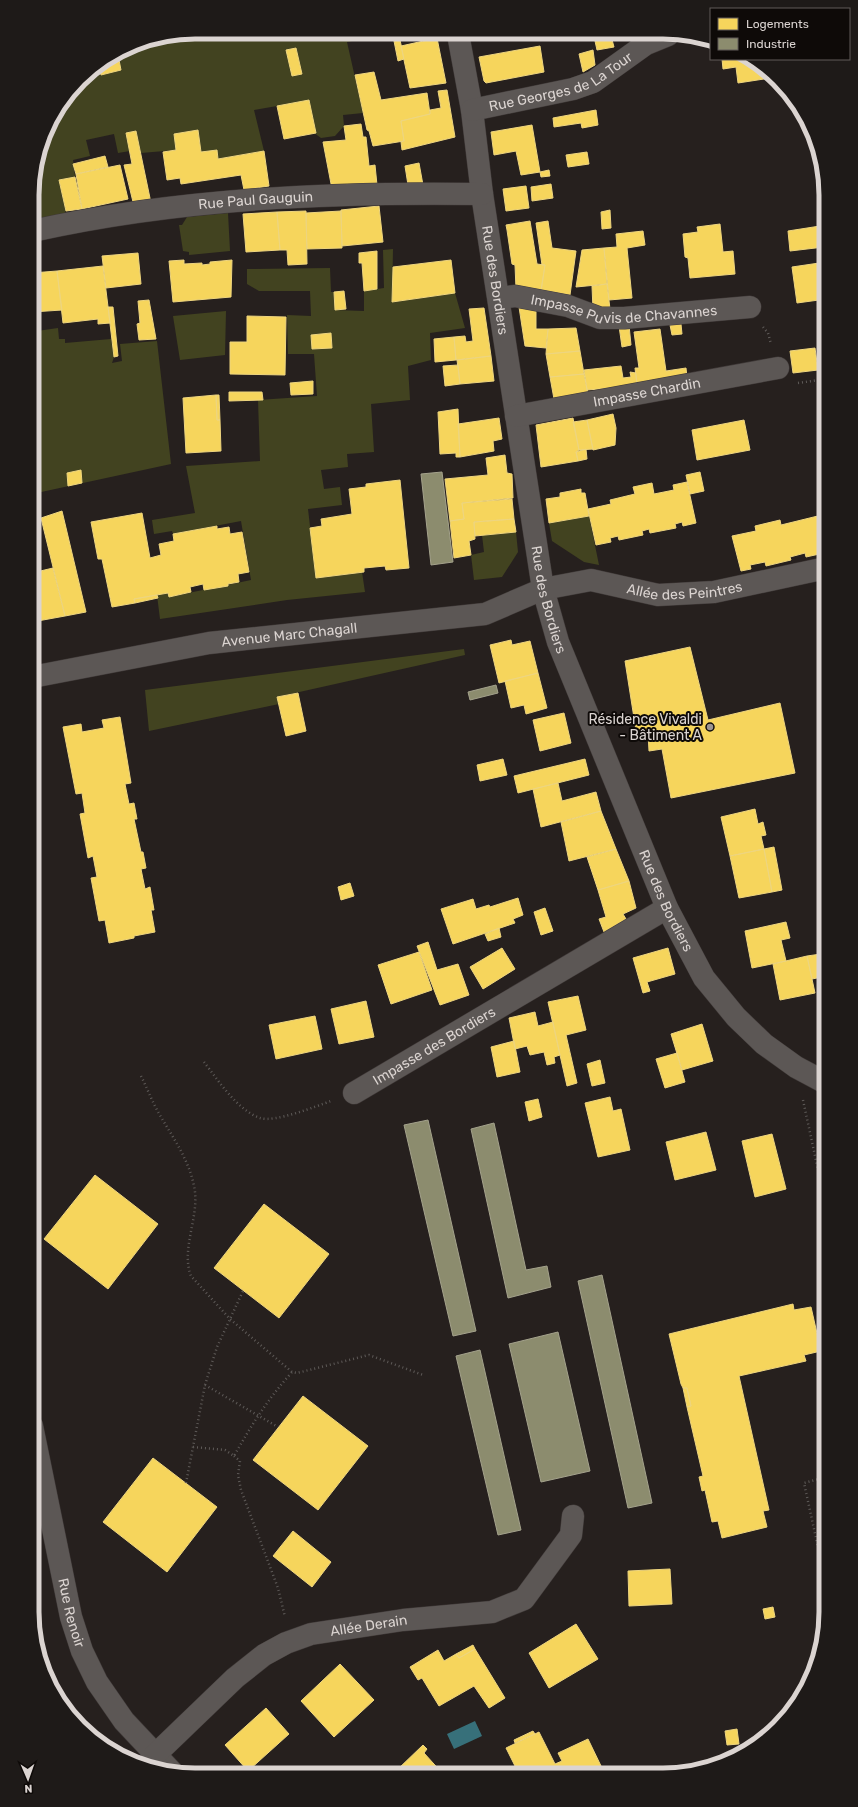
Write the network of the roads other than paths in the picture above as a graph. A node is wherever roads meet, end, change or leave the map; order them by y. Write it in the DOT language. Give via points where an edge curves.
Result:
graph roads {
  1 [pos="459,39"];
  2 [pos="658,39"];
  3 [pos="472,110"];
  4 [pos="482,194"];
  5 [pos="39,230"];
  6 [pos="499,298"];
  7 [pos="750,307"];
  8 [pos="778,368"];
  9 [pos="516,416"];
  10 [pos="819,570"];
  11 [pos="543,589"];
  12 [pos="39,676"];
  13 [pos="667,908"];
  14 [pos="819,1079"];
  15 [pos="354,1093"];
  16 [pos="39,1460"];
  17 [pos="573,1516"];
  18 [pos="155,1755"];
  19 [pos="165,1765"];
  1 -- 3 [label="street, Rue des Bordiers"];
  2 -- 3 [label="street, Rue Georges de La Tour" via="646,44 593,82 573,89"];
  3 -- 4 [label="street, Rue des Bordiers"];
  4 -- 5 [label="street, Rue Paul Gauguin" via="386,193 306,196 122,213"];
  4 -- 6 [label="street, Rue des Bordiers"];
  6 -- 7 [label="street, Impasse Puvis de Chavannes" via="515,296 568,306 600,318"];
  6 -- 9 [label="street, Rue des Bordiers"];
  8 -- 9 [label="street, Impasse Chardin"];
  9 -- 11 [label="street, Rue des Bordiers"];
  10 -- 11 [label="street, Allée des Peintres" via="714,592 658,595 591,580"];
  11 -- 12 [label="street, Avenue Marc Chagall" via="485,614 209,643"];
  11 -- 13 [label="street, Rue des Bordiers" via="558,642"];
  13 -- 14 [label="street, Rue des Bordiers" via="704,978 736,1017 764,1044 796,1067"];
  13 -- 15 [label="street, Impasse des Bordiers"];
  16 -- 18 [label="street, Rue Renoir" via="71,1617 82,1651 97,1682 124,1721"];
  17 -- 18 [label="street, Allée Derain" via="571,1535 524,1599 492,1612 403,1620 310,1634 286,1643 264,1655 235,1678"];
  18 -- 19 [label="street, Rue Renoir"];
}
